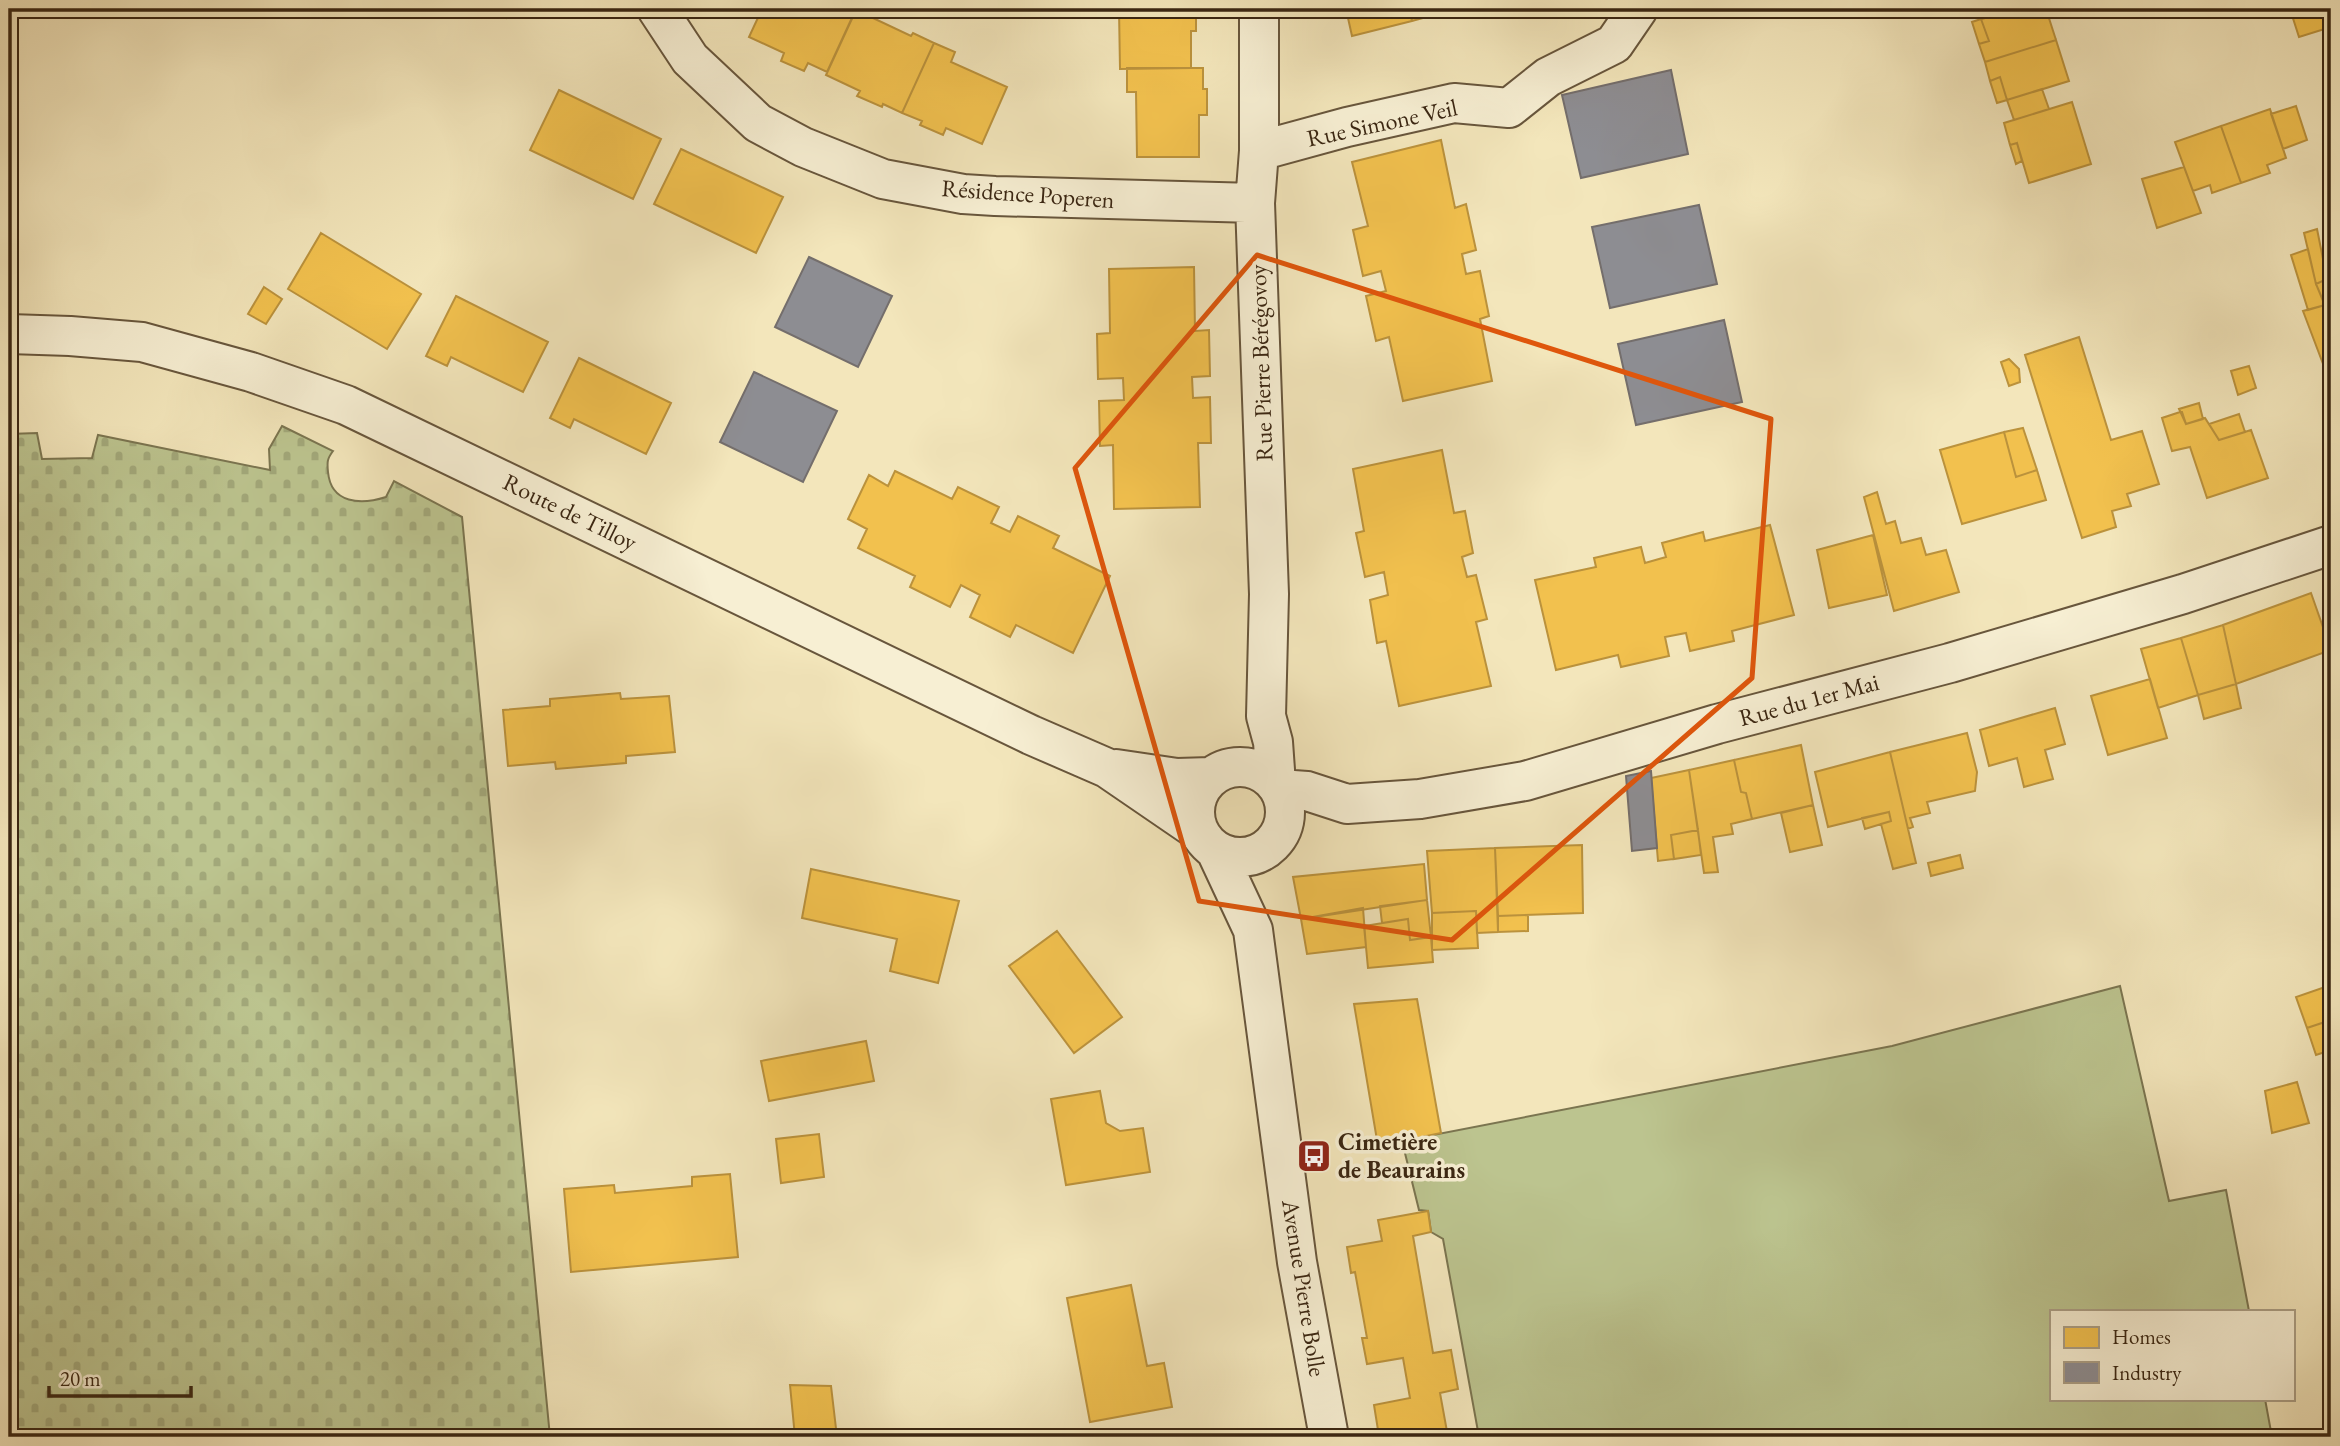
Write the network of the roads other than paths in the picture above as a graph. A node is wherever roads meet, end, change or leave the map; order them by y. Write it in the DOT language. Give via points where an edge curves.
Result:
graph roads {
  1 [pos="657,9"];
  2 [pos="1259,9"];
  3 [pos="1638,9"];
  4 [pos="1259,151"];
  5 [pos="1255,203"];
  6 [pos="9,334"];
  7 [pos="2331,545"];
  8 [pos="1266,716"];
  9 [pos="1107,768"];
  10 [pos="1218,773"];
  11 [pos="1278,786"];
  12 [pos="1208,841"];
  13 [pos="1273,844"];
  14 [pos="1252,930"];
  15 [pos="1329,1437"];
  1 -- 5 [label="street, Résidence Poperen" via="690,59 758,123 803,147 883,178 963,194"];
  2 -- 4 [label="street, Rue Pierre Bérégovoy"];
  3 -- 4 [label="street, Rue Simone Veil" via="1614,44 1548,77 1509,108 1454,103"];
  4 -- 5 [label="street, Rue Pierre Bérégovoy"];
  5 -- 8 [label="street, Rue Pierre Bérégovoy" via="1269,594"];
  6 -- 9 [label="street, Route de Tilloy" via="142,342 346,404"];
  7 -- 11 [label="street, Rue du 1er Mai" via="1950,663 1525,780 1420,799 1347,804"];
  8 -- 10 [label="street"];
  8 -- 11 [label="street, Rue Pierre Bérégovoy"];
  9 -- 10 [label="street, Route de Tilloy" via="1177,778"];
  9 -- 12 [label="street, Route de Tilloy"];
  10 -- 11 [label="street" via="1244,767 1262,772"];
  10 -- 12 [label="street" via="1199,793 1195,812"];
  11 -- 13 [label="street" via="1286,811"];
  12 -- 13 [label="street" via="1236,857 1256,855"];
  12 -- 14 [label="street, Avenue Pierre Bolle"];
  13 -- 14 [label="street, Avenue Pierre Bolle"];
  14 -- 15 [label="street, Avenue Pierre Bolle" via="1297,1262"];
}
